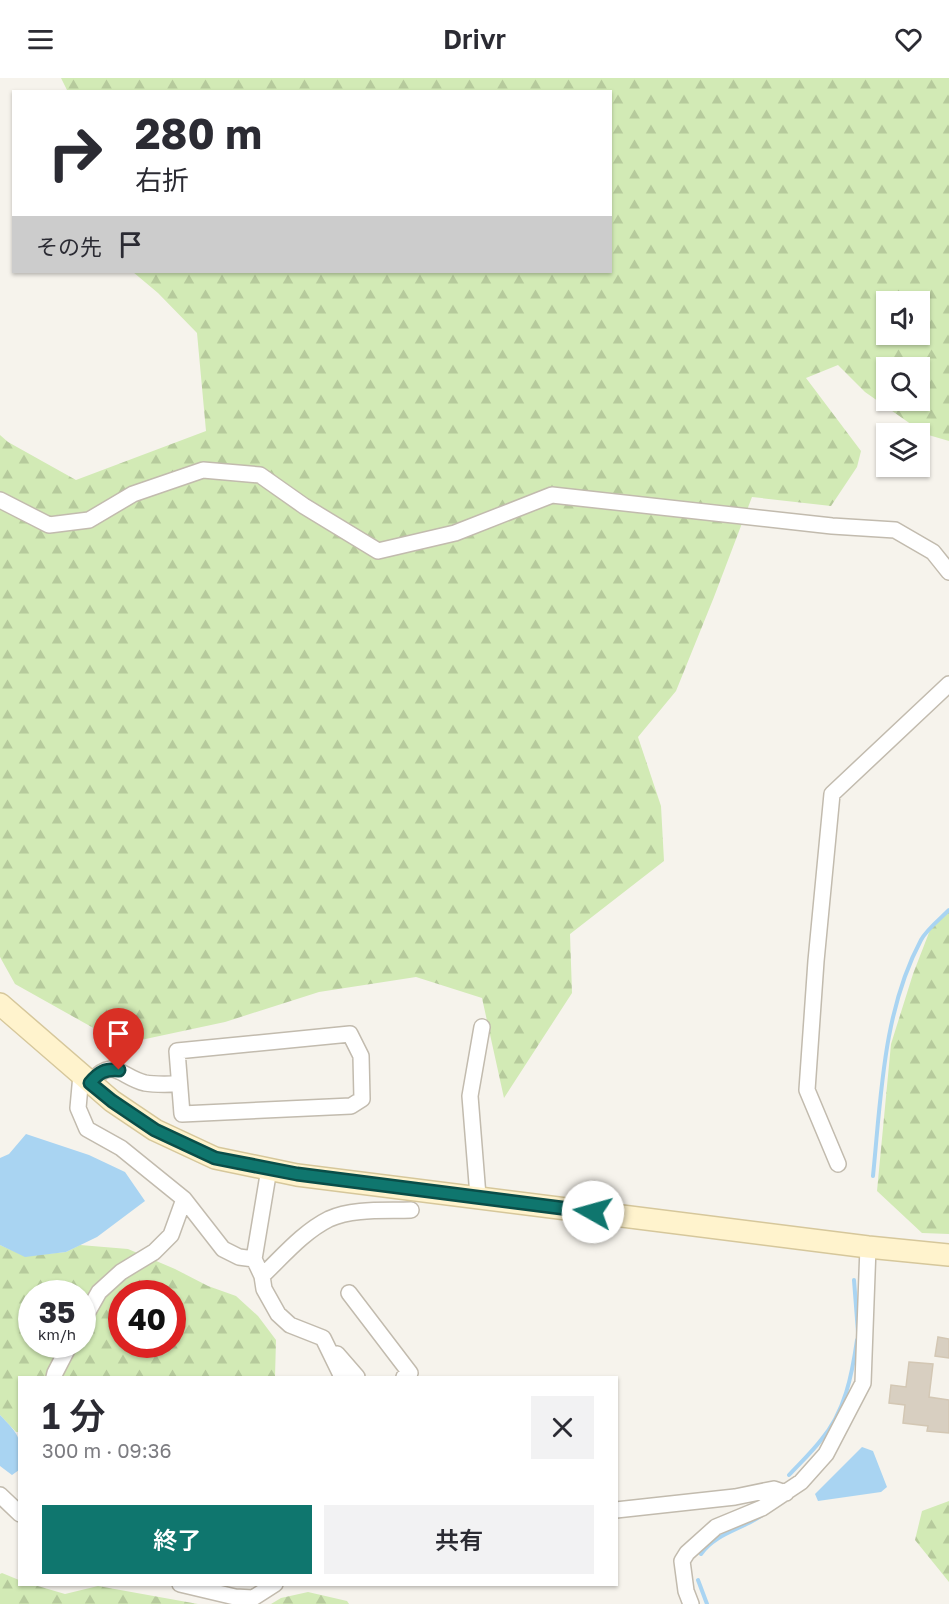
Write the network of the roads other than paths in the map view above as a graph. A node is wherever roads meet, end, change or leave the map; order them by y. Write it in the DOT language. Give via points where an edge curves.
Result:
graph roads {
  1 [pos="0,500"];
  2 [pos="949,572"];
  3 [pos="949,684"];
  4 [pos="0,1004"];
  5 [pos="482,1027"];
  6 [pos="86,1079"];
  7 [pos="179,1084"];
  8 [pos="838,1164"];
  9 [pos="269,1169"];
  10 [pos="478,1196"];
  11 [pos="184,1199"];
  12 [pos="411,1210"];
  13 [pos="868,1247"];
  14 [pos="949,1255"];
  15 [pos="254,1259"];
  16 [pos="262,1276"];
  17 [pos="349,1293"];
  18 [pos="96,1297"];
  19 [pos="323,1338"];
  20 [pos="63,1358"];
  21 [pos="54,1376"];
  22 [pos="342,1376"];
  23 [pos="356,1376"];
  24 [pos="406,1376"];
  25 [pos="786,1493"];
  26 [pos="0,1496"];
  27 [pos="618,1510"];
  28 [pos="18,1512"];
  29 [pos="188,1586"];
  30 [pos="272,1586"];
  31 [pos="691,1604"];
  1 -- 2 [label="street" via="49,525 89,520 133,494 203,470 260,475 378,551 455,533 552,495 895,530 933,552"];
  3 -- 8 [label="street" via="832,794 807,1090"];
  4 -- 6 [label="street"];
  5 -- 10 [label="street" via="470,1095"];
  6 -- 7 [label="street" via="106,1069 119,1070 145,1083"];
  6 -- 9 [label="street" via="155,1130 215,1158"];
  6 -- 11 [label="street" via="78,1108 87,1129 121,1148"];
  7 -- 7 [label="street" via="177,1051 350,1034 361,1056 362,1099 351,1106 182,1114"];
  9 -- 10 [label="street"];
  9 -- 15 [label="street"];
  10 -- 13 [label="street"];
  11 -- 15 [label="street" via="223,1249"];
  11 -- 18 [label="street" via="171,1235 154,1252 121,1272"];
  12 -- 16 [label="street" via="331,1218 307,1233"];
  13 -- 14 [label="street"];
  13 -- 25 [label="street" via="863,1383 826,1454"];
  15 -- 16 [label="street"];
  16 -- 19 [label="street" via="264,1289 278,1314 290,1325"];
  17 -- 24 [label="street" via="410,1373"];
  19 -- 22 [label="street"];
  19 -- 23 [label="street"];
  20 -- 21 [label="street"];
  25 -- 27 [label="street" via="774,1490"];
  25 -- 31 [label="street" via="762,1508 716,1527 687,1553 682,1561"];
  26 -- 28 [label="street"];
  29 -- 30 [label="street" via="253,1598"];
}
